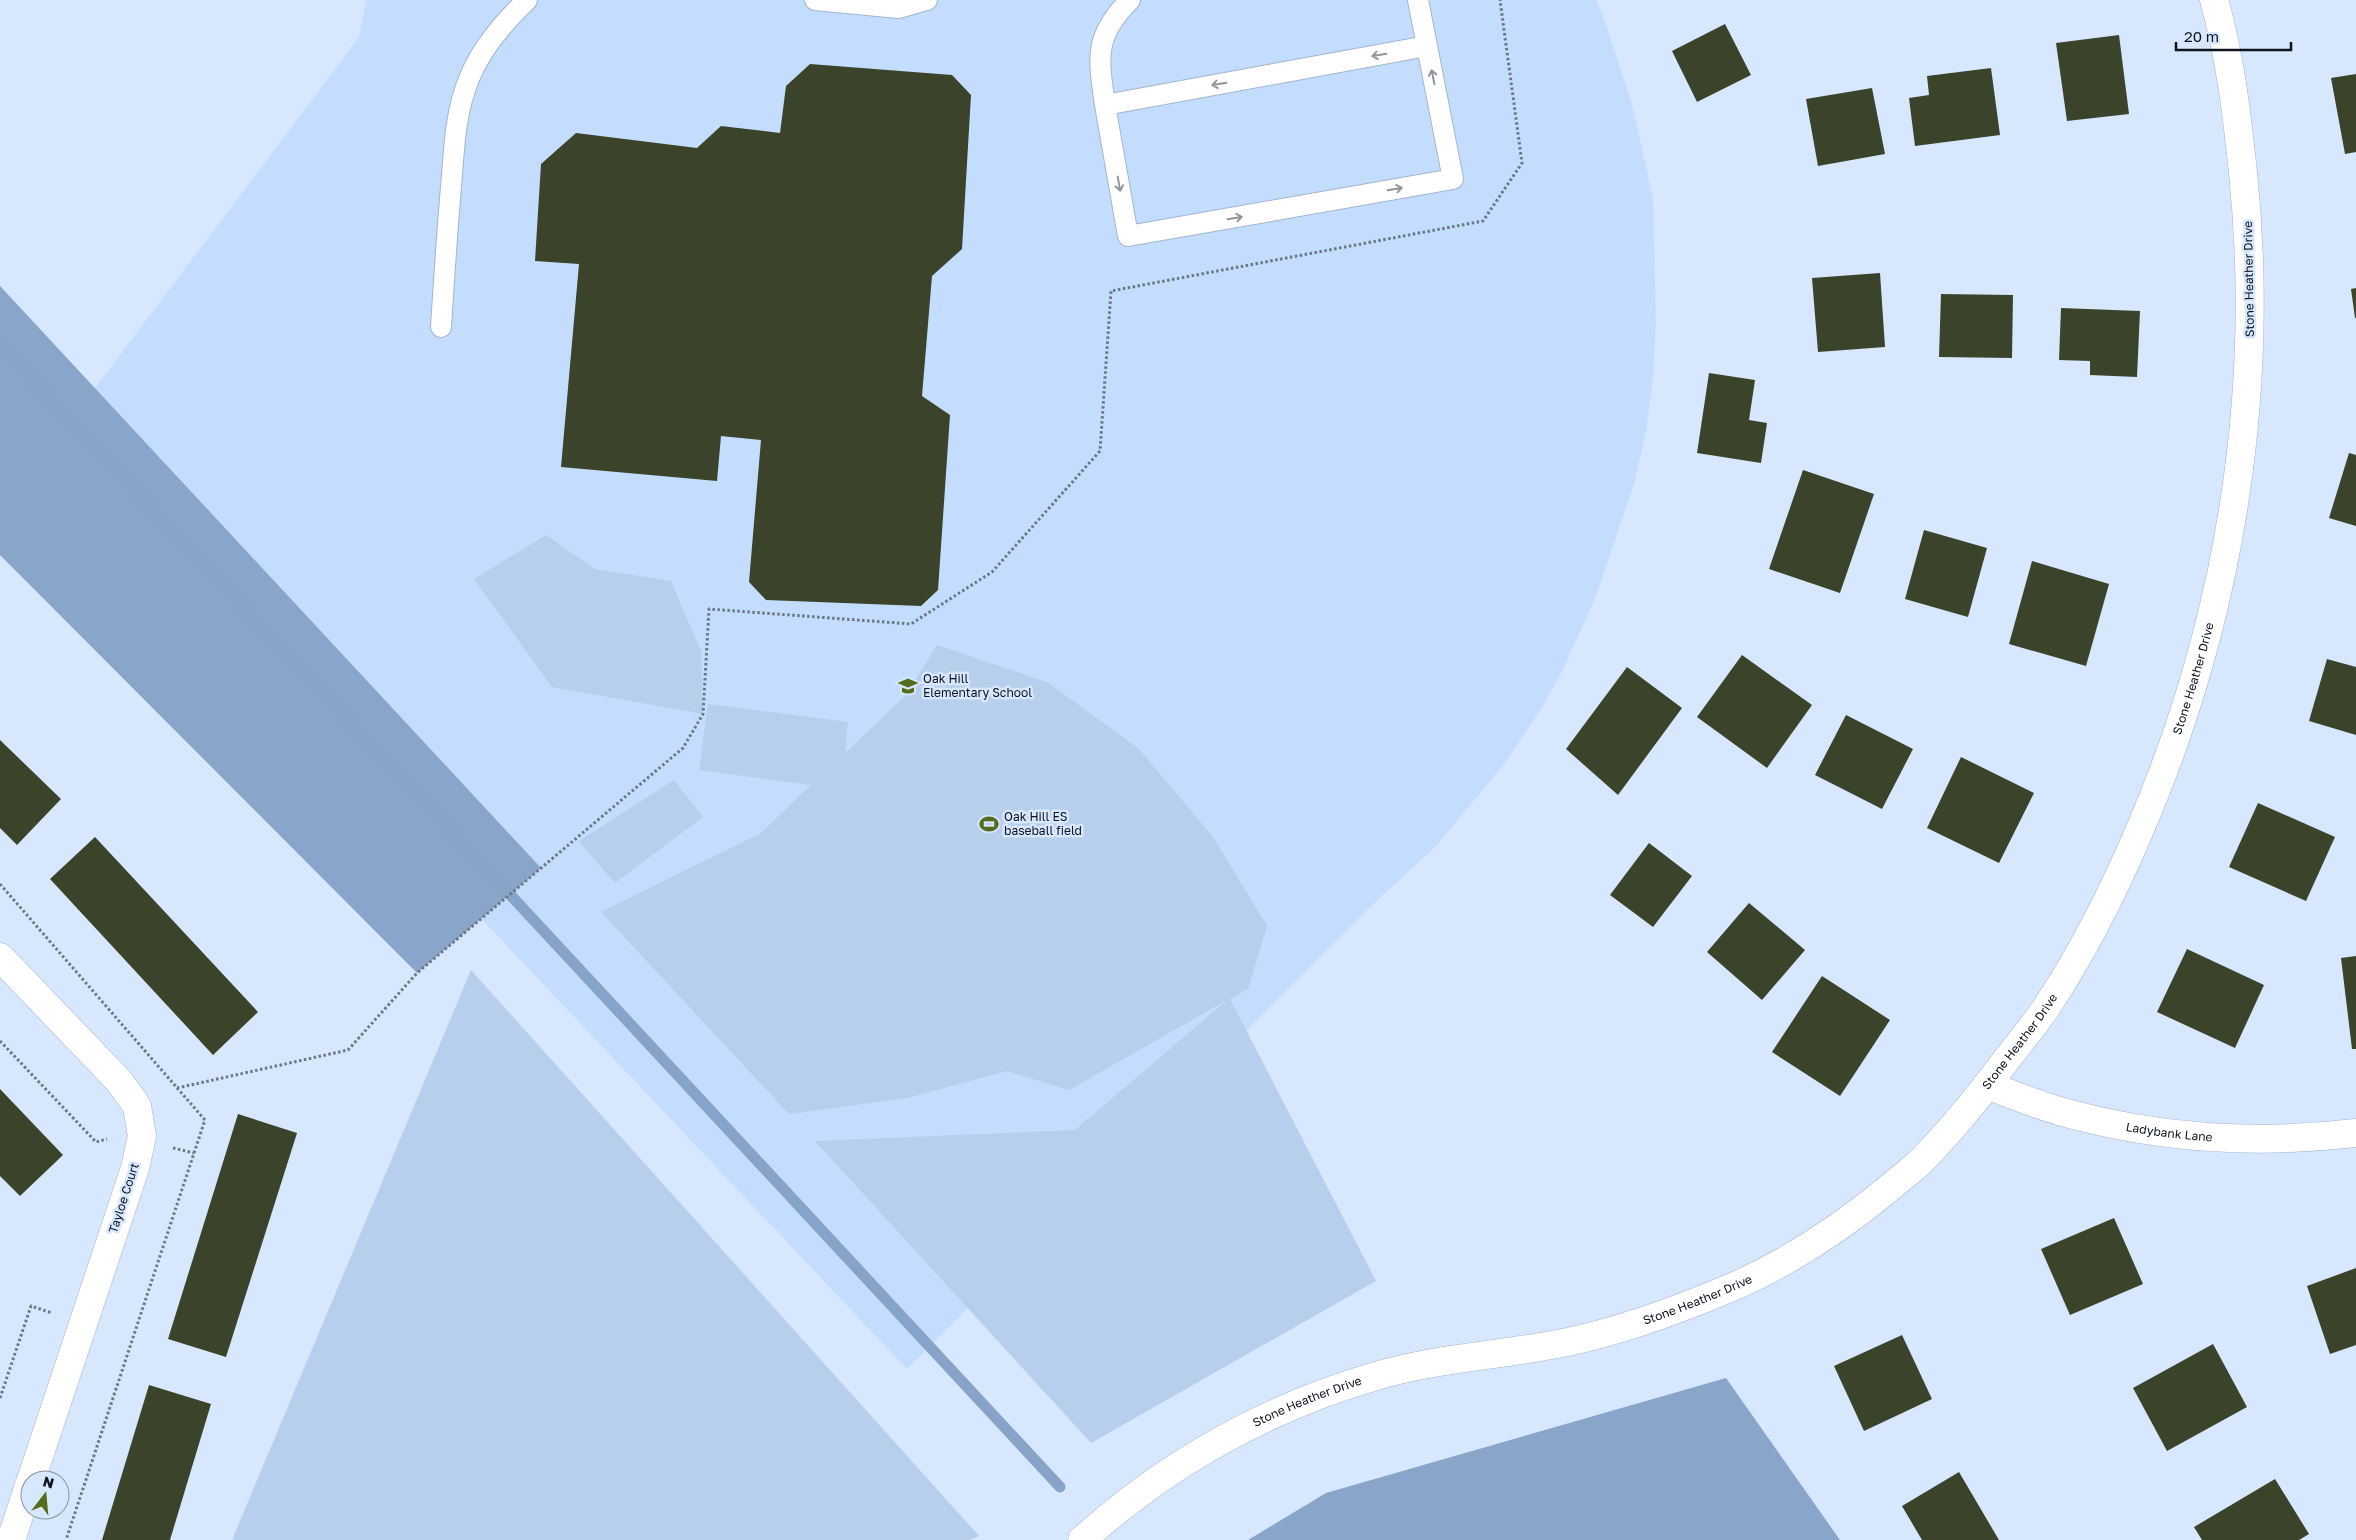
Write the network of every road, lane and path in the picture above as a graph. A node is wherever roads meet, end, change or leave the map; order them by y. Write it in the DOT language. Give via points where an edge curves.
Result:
graph roads {
  1 [pos="527,0"];
  2 [pos="815,0"];
  3 [pos="927,0"];
  4 [pos="1130,0"];
  5 [pos="1418,0"];
  6 [pos="1500,0"];
  7 [pos="2214,0"];
  8 [pos="1427,46"];
  9 [pos="1105,105"];
  10 [pos="441,327"];
  11 [pos="0,957"];
  12 [pos="0,1041"];
  13 [pos="1987,1085"];
  14 [pos="177,1088"];
  15 [pos="2356,1133"];
  16 [pos="142,1136"];
  17 [pos="194,1153"];
  18 [pos="83,1323"];
  19 [pos="0,1398"];
  20 [pos="34,1470"];
  21 [pos="20,1512"];
  22 [pos="11,1540"];
  23 [pos="1082,1540"];
  1 -- 10 [label="lane" via="479,58 461,103 453,163"];
  2 -- 3 [label="lane" via="899,8"];
  4 -- 9 [label="lane" via="1114,17 1100,50"];
  5 -- 8 [label="lane"];
  6 -- 14 [label="path" via="1522,163 1483,221 1111,291 1100,451 992,572 911,624 709,609 703,714 682,748 417,973 348,1050"];
  7 -- 13 [label="street, Stone Heather Drive" via="2237,117 2249,227 2251,335 2240,475 2223,571 2202,659 2164,772 2123,870 2074,963 2042,1013"];
  8 -- 9 [label="lane, one-way"];
  9 -- 8 [label="lane, one-way" via="1128,236 1453,179"];
  11 -- 16 [label="street, Tayloe Court" via="119,1081 137,1106"];
  12 -- 16 [label="path" via="96,1142 115,1137"];
  13 -- 15 [label="street, Ladybank Lane" via="2058,1111 2134,1129 2217,1139 2301,1139"];
  13 -- 23 [label="street, Stone Heather Drive" via="1923,1160 1878,1198 1817,1241 1742,1283 1662,1316 1580,1339 1460,1357 1378,1376 1298,1402 1250,1424 1179,1464 1113,1512"];
  16 -- 17 [label="path" via="162,1146"];
  16 -- 18 [label="street, Tayloe Court"];
  18 -- 19 [label="path" via="30,1306"];
  18 -- 20 [label="street, Tayloe Court"];
  21 -- 22 [label="street, Tayloe Court"];
}
